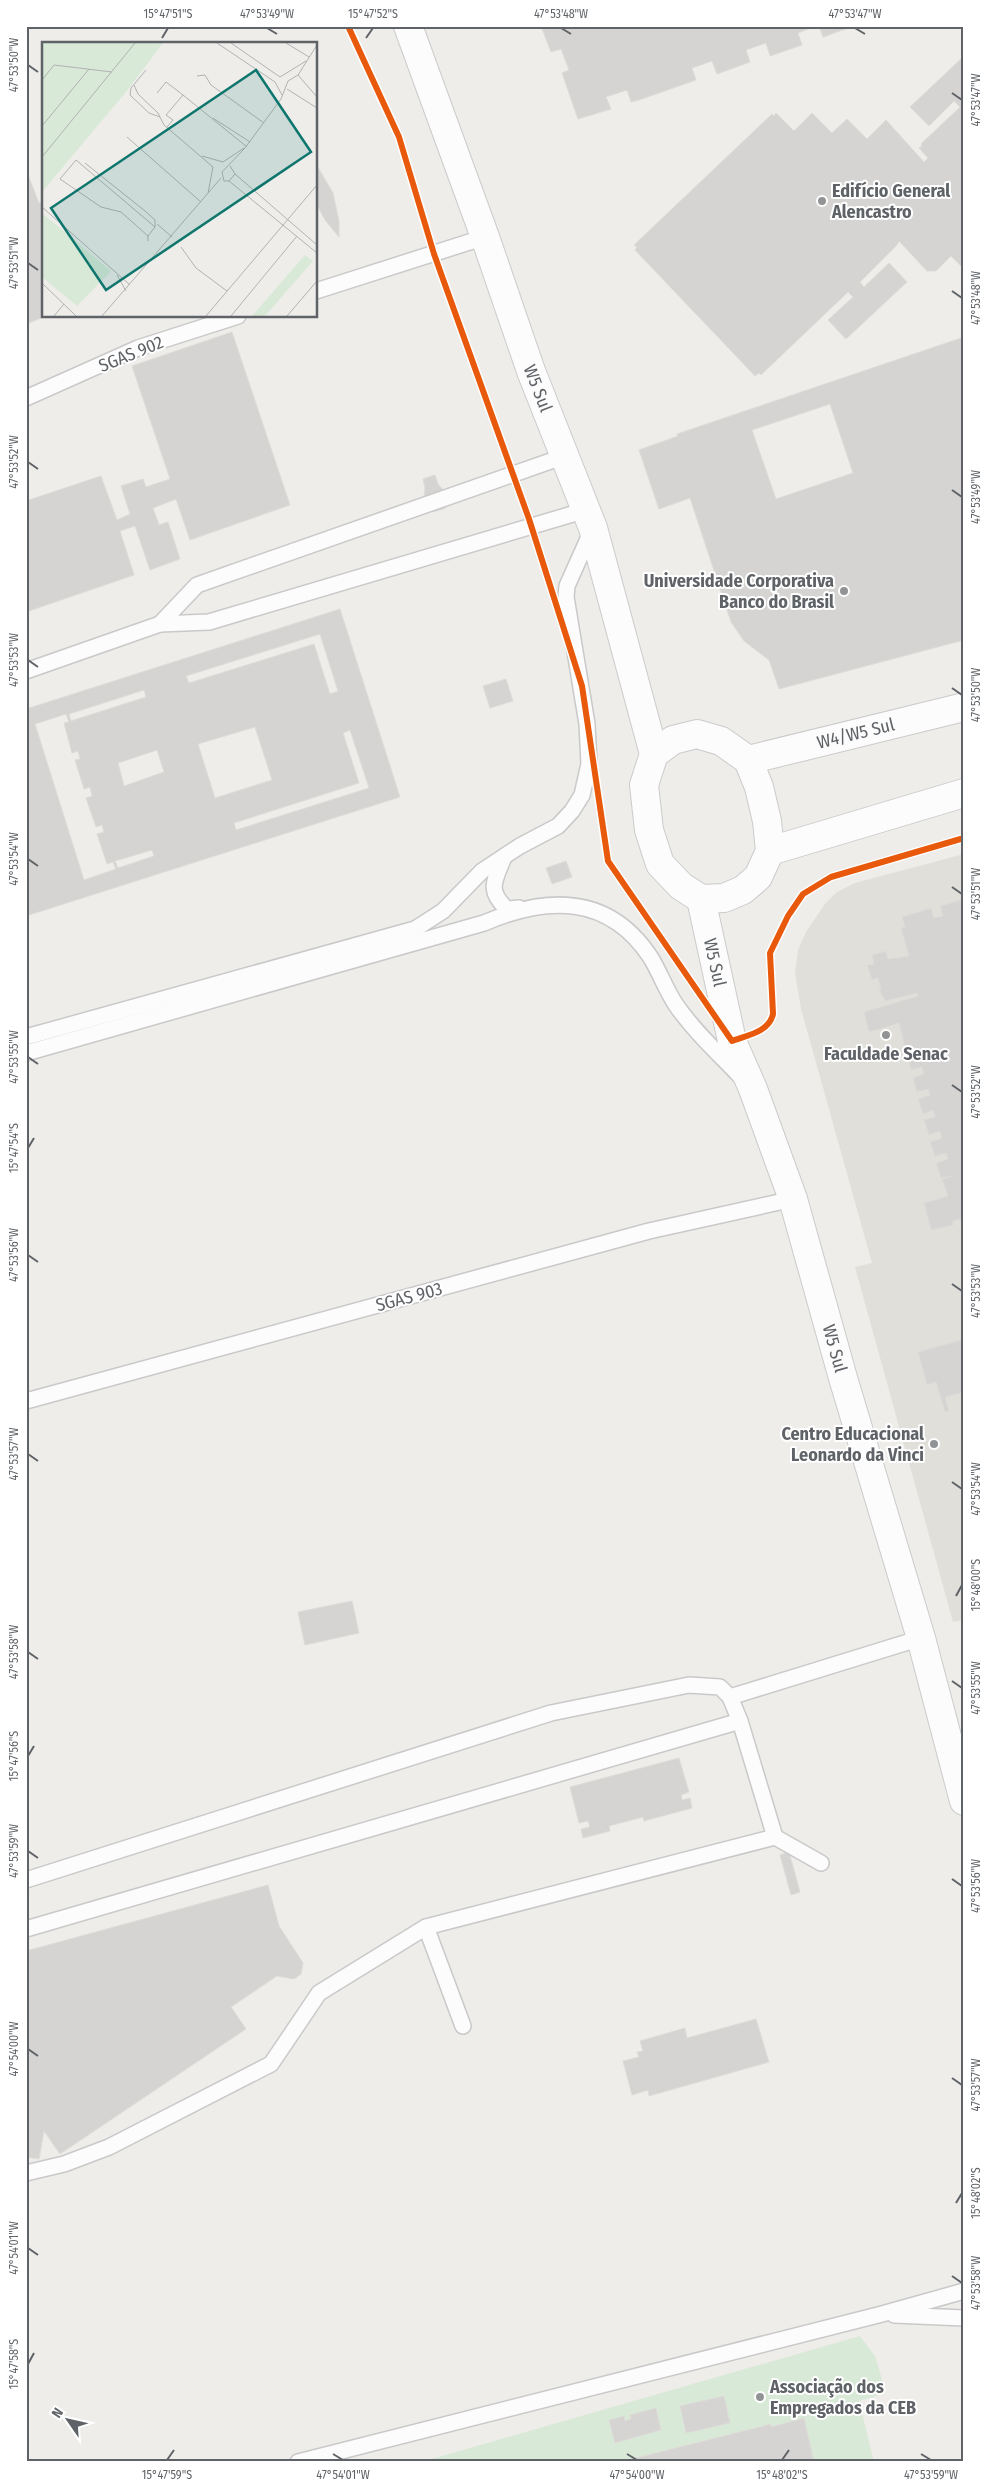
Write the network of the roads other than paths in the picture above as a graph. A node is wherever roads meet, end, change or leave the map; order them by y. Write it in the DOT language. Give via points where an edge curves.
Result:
graph roads {
  1 [pos="408,26"];
  2 [pos="485,237"];
  3 [pos="318,290"];
  4 [pos="232,318"];
  5 [pos="26,398"];
  6 [pos="565,456"];
  7 [pos="589,519"];
  8 [pos="160,624"];
  9 [pos="26,671"];
  10 [pos="964,707"];
  11 [pos="654,754"];
  12 [pos="748,760"];
  13 [pos="964,793"];
  14 [pos="770,851"];
  15 [pos="504,856"];
  16 [pos="701,899"];
  17 [pos="523,908"];
  18 [pos="26,1037"];
  19 [pos="26,1053"];
  20 [pos="753,1089"];
  21 [pos="793,1199"];
  22 [pos="26,1401"];
  23 [pos="921,1638"];
  24 [pos="730,1697"];
  25 [pos="740,1721"];
  26 [pos="964,1801"];
  27 [pos="774,1836"];
  28 [pos="821,1863"];
  29 [pos="26,1880"];
  30 [pos="426,1927"];
  31 [pos="26,1930"];
  32 [pos="463,2026"];
  33 [pos="26,2173"];
  34 [pos="964,2290"];
  35 [pos="882,2314"];
  36 [pos="964,2318"];
  37 [pos="298,2462"];
  1 -- 2 [label="main road, W5 Sul"];
  2 -- 3 [label="lane"];
  2 -- 6 [label="main road, W5 Sul" via="531,372"];
  4 -- 5 [label="lane, SGAS 902" via="138,348"];
  6 -- 7 [label="main road, W5 Sul"];
  6 -- 8 [label="lane" via="197,585"];
  7 -- 8 [label="lane" via="209,622"];
  7 -- 11 [label="main road, W5 Sul"];
  7 -- 15 [label="lane" via="566,597 587,724 587,777 572,812 558,826"];
  8 -- 9 [label="lane"];
  10 -- 12 [label="main road, W4/W5 Sul"];
  11 -- 12 [label="main road" via="674,740 698,734 720,741"];
  11 -- 16 [label="main road" via="644,785 649,830 660,864 681,886"];
  12 -- 14 [label="main road" via="759,787"];
  13 -- 14 [label="main road"];
  14 -- 16 [label="main road" via="758,877 743,890 724,898"];
  15 -- 17 [label="lane" via="493,889 495,896 507,909"];
  15 -- 18 [label="lane" via="472,880 443,911 415,929"];
  16 -- 20 [label="main road, W5 Sul" via="732,1042"];
  17 -- 19 [label="lane" via="484,923"];
  17 -- 20 [label="lane" via="580,906 595,910 624,927 651,958 674,1002 694,1030"];
  20 -- 21 [label="main road, W5 Sul"];
  21 -- 22 [label="lane, SGAS 903" via="649,1231"];
  21 -- 23 [label="main road, W5 Sul"];
  23 -- 24 [label="lane"];
  23 -- 26 [label="main road, W5 Sul"];
  24 -- 25 [label="lane"];
  24 -- 29 [label="lane" via="720,1687 689,1685 551,1713"];
  25 -- 27 [label="lane"];
  25 -- 31 [label="lane"];
  27 -- 28 [label="lane"];
  27 -- 30 [label="lane"];
  30 -- 32 [label="lane"];
  30 -- 33 [label="lane" via="319,1993 271,2064 109,2147 64,2164"];
  34 -- 35 [label="lane"];
  35 -- 36 [label="lane"];
  35 -- 37 [label="lane"];
}
